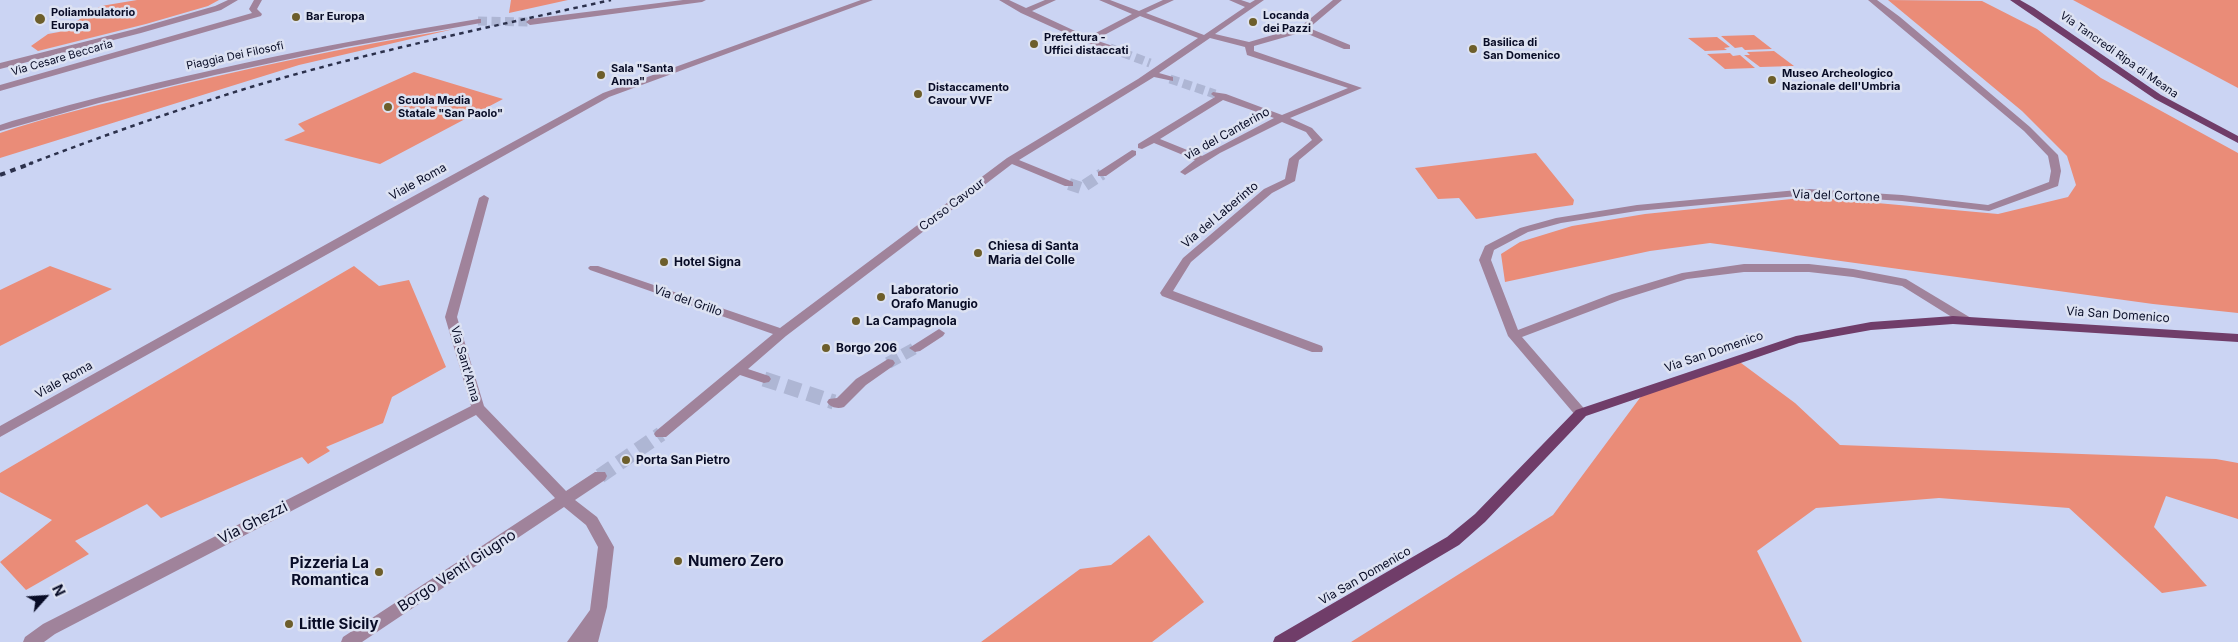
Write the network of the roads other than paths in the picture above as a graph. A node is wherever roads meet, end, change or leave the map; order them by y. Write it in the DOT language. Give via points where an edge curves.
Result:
graph roads {
  1 [pos="234,0"];
  2 [pos="257,0"];
  3 [pos="702,0"];
  4 [pos="869,0"];
  5 [pos="1003,0"];
  6 [pos="1052,0"];
  7 [pos="1103,0"];
  8 [pos="1170,0"];
  9 [pos="1233,0"];
  10 [pos="1338,0"];
  11 [pos="1872,0"];
  12 [pos="2014,0"];
  13 [pos="1255,3"];
  14 [pos="1024,11"];
  15 [pos="1138,14"];
  16 [pos="478,21"];
  17 [pos="530,22"];
  18 [pos="1304,29"];
  19 [pos="138,31"];
  20 [pos="1206,36"];
  21 [pos="1088,40"];
  22 [pos="1249,45"];
  23 [pos="1347,47"];
  24 [pos="1110,48"];
  25 [pos="0,66"];
  26 [pos="1154,68"];
  27 [pos="1170,79"];
  28 [pos="0,88"];
  29 [pos="1282,118"];
  30 [pos="0,128"];
  31 [pos="1152,139"];
  32 [pos="2238,140"];
  33 [pos="1142,146"];
  34 [pos="1132,152"];
  35 [pos="1011,160"];
  36 [pos="1203,160"];
  37 [pos="1185,172"];
  38 [pos="1102,174"];
  39 [pos="1069,184"];
  40 [pos="484,198"];
  41 [pos="594,268"];
  42 [pos="1967,321"];
  43 [pos="782,333"];
  44 [pos="938,333"];
  45 [pos="1514,336"];
  46 [pos="2238,338"];
  47 [pos="915,348"];
  48 [pos="1317,350"];
  49 [pos="888,363"];
  50 [pos="739,370"];
  51 [pos="764,378"];
  52 [pos="834,402"];
  53 [pos="478,408"];
  54 [pos="1581,413"];
  55 [pos="0,432"];
  56 [pos="661,434"];
  57 [pos="600,476"];
  58 [pos="566,500"];
  59 [pos="600,607"];
  60 [pos="31,642"];
  61 [pos="349,642"];
  62 [pos="575,642"];
  63 [pos="590,642"];
  64 [pos="1281,642"];
  1 -- 19 [label="street" via="218,8"];
  2 -- 19 [label="street" via="194,19"];
  2 -- 28 [label="street, Via Cesare Beccaria" via="253,9 258,14"];
  3 -- 17 [label="street"];
  4 -- 55 [label="street, Viale Roma" via="606,96"];
  5 -- 14 [label="street"];
  6 -- 14 [label="street"];
  7 -- 15 [label="street"];
  8 -- 15 [label="street"];
  9 -- 13 [label="street"];
  10 -- 18 [label="street"];
  11 -- 45 [label="street, Via del Cortone" via="2053,155 2054,184 1989,208 1808,192 1637,208 1560,220 1524,230 1489,248 1485,260"];
  12 -- 32 [label="main road, Via Tancredi Ripa di Meana" via="2042,15 2146,90"];
  13 -- 20 [label="street, Corso Cavour"];
  14 -- 21 [label="street"];
  15 -- 20 [label="street"];
  15 -- 21 [label="street"];
  16 -- 30 [label="street, Piaggia Dei Filosofi" via="326,48 179,80"];
  18 -- 22 [label="street"];
  18 -- 23 [label="street"];
  19 -- 25 [label="street"];
  20 -- 22 [label="street"];
  20 -- 26 [label="street, Corso Cavour"];
  21 -- 24 [label="street"];
  22 -- 29 [label="street" via="1250,53 1357,88"];
  26 -- 27 [label="street"];
  26 -- 35 [label="street, Corso Cavour"];
  29 -- 31 [label="street" via="1219,95"];
  29 -- 36 [label="street, via del Canterino"];
  29 -- 48 [label="street, Via del Laberinto" via="1309,130 1318,140 1294,159 1290,182 1268,191 1187,260 1166,293"];
  31 -- 33 [label="street"];
  31 -- 36 [label="street"];
  34 -- 38 [label="street"];
  35 -- 39 [label="street"];
  35 -- 43 [label="street, Corso Cavour"];
  36 -- 37 [label="street, via del Canterino"];
  40 -- 53 [label="street, Via Sant'Anna" via="451,317"];
  41 -- 43 [label="street, Via del Grillo"];
  42 -- 45 [label="street" via="1906,283 1809,268 1744,268 1686,276 1616,297"];
  42 -- 46 [label="main road, Via San Domenico"];
  42 -- 54 [label="main road, Via San Domenico" via="1871,326 1796,340"];
  43 -- 50 [label="street, Corso Cavour"];
  44 -- 47 [label="street"];
  45 -- 54 [label="street, Via del Cortone"];
  49 -- 52 [label="street" via="861,382 839,404"];
  50 -- 51 [label="street"];
  50 -- 56 [label="street, Corso Cavour"];
  53 -- 58 [label="street, Via Sant'Anna"];
  53 -- 60 [label="street, Via Ghezzi" via="49,629"];
  54 -- 64 [label="main road, Via San Domenico" via="1480,518 1453,541"];
  57 -- 58 [label="street"];
  58 -- 59 [label="street, Via Sant'Anna" via="592,521 606,546"];
  58 -- 61 [label="street, Borgo Venti Giugno"];
  59 -- 62 [label="street"];
  59 -- 63 [label="street, Via Sant'Anna"];
}
